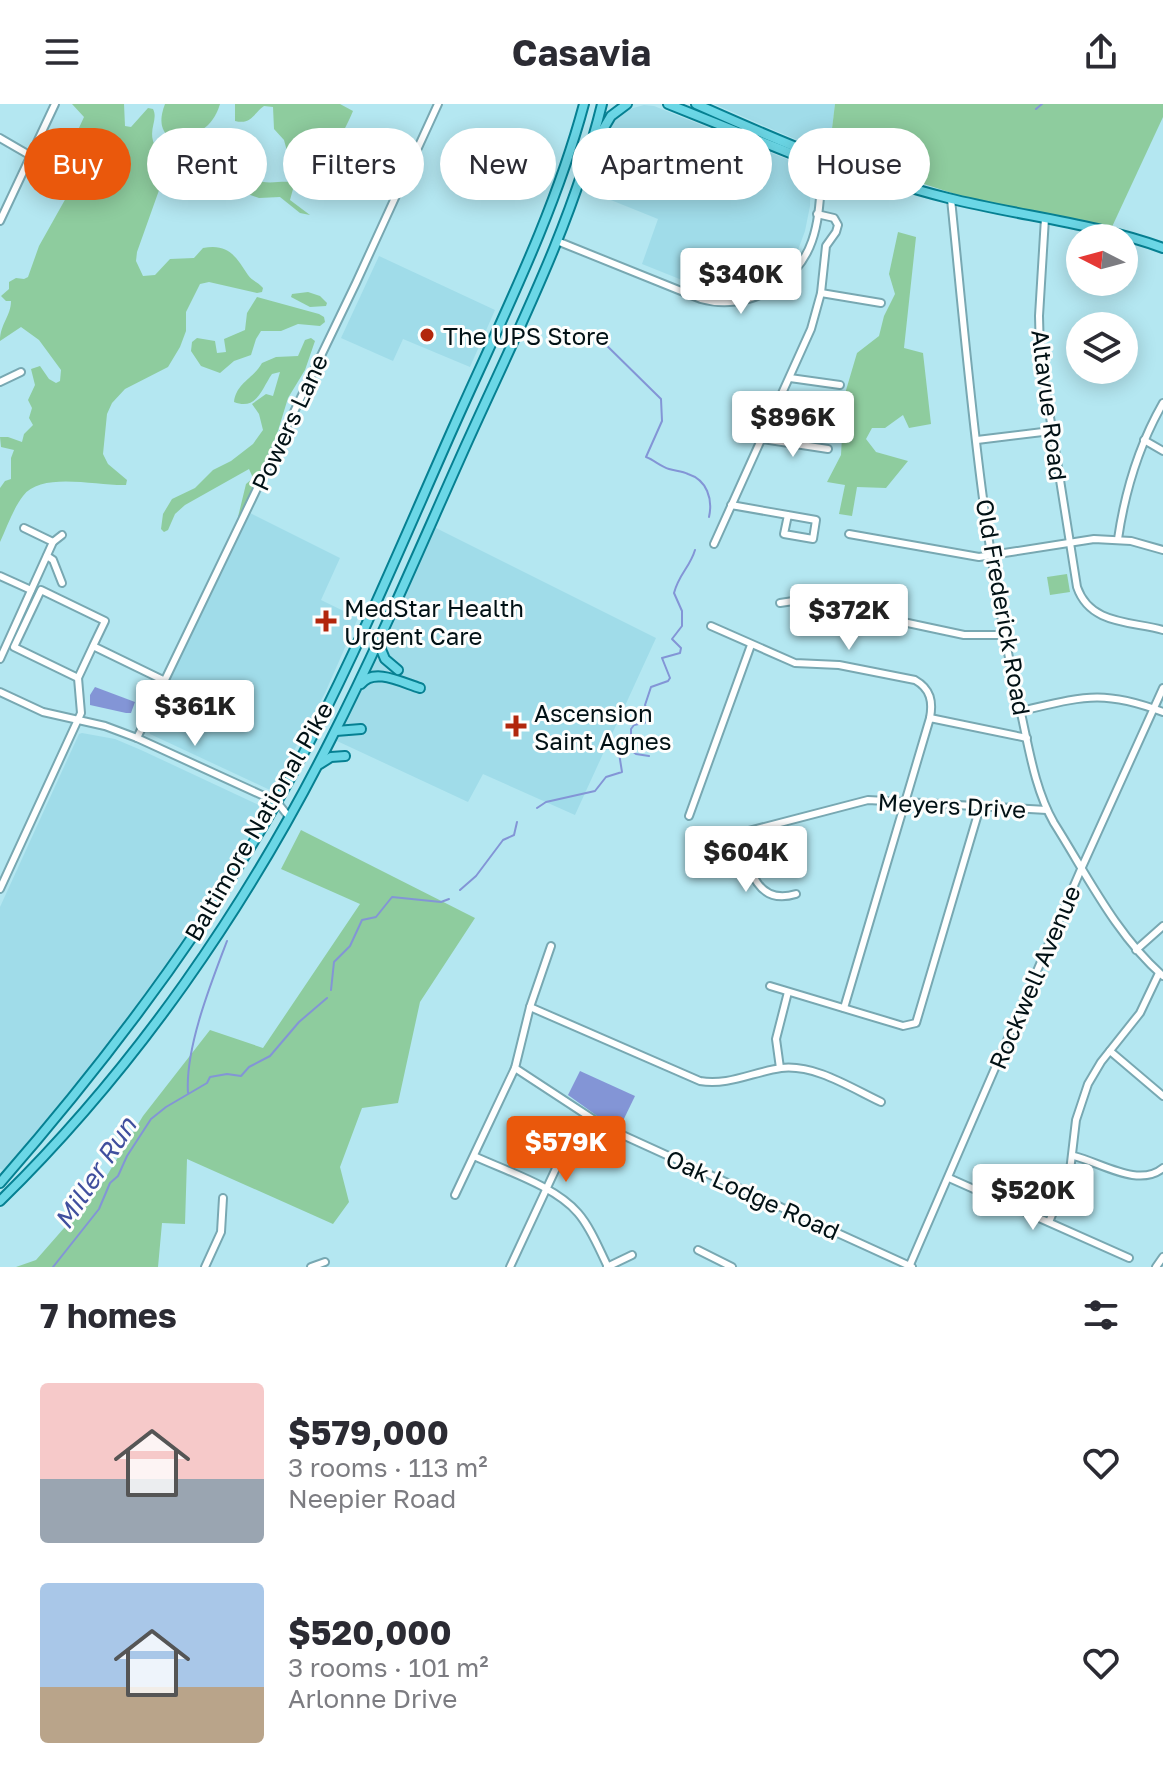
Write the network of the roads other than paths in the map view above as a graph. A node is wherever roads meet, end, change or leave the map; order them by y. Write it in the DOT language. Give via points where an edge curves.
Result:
graph roads {
  1 [pos="55,104"];
  2 [pos="438,104"];
  3 [pos="578,104"];
  4 [pos="584,104"];
  5 [pos="602,104"];
  6 [pos="627,104"];
  7 [pos="668,104"];
  8 [pos="696,104"];
  9 [pos="44,128"];
  10 [pos="576,128"];
  11 [pos="578,128"];
  12 [pos="595,128"];
  13 [pos="604,128"];
  14 [pos="0,138"];
  15 [pos="788,145"];
  16 [pos="572,148"];
  17 [pos="24,152"];
  18 [pos="788,152"];
  19 [pos="24,171"];
  20 [pos="930,193"];
  21 [pos="951,199"];
  22 [pos="572,200"];
  23 [pos="819,200"];
  24 [pos="817,214"];
  25 [pos="1045,218"];
  26 [pos="0,221"];
  27 [pos="557,241"];
  28 [pos="1163,248"];
  29 [pos="821,293"];
  30 [pos="881,303"];
  31 [pos="21,372"];
  32 [pos="790,378"];
  33 [pos="0,382"];
  34 [pos="840,385"];
  35 [pos="1163,403"];
  36 [pos="1051,431"];
  37 [pos="762,439"];
  38 [pos="977,440"];
  39 [pos="1144,440"];
  40 [pos="828,449"];
  41 [pos="1163,451"];
  42 [pos="731,505"];
  43 [pos="788,515"];
  44 [pos="24,528"];
  45 [pos="849,534"];
  46 [pos="62,535"];
  47 [pos="1118,539"];
  48 [pos="53,542"];
  49 [pos="1070,542"];
  50 [pos="714,544"];
  51 [pos="1163,550"];
  52 [pos="992,555"];
  53 [pos="47,556"];
  54 [pos="0,576"];
  55 [pos="62,583"];
  56 [pos="31,590"];
  57 [pos="780,603"];
  58 [pos="711,626"];
  59 [pos="1163,630"];
  60 [pos="0,634"];
  61 [pos="1005,635"];
  62 [pos="10,638"];
  63 [pos="378,641"];
  64 [pos="751,645"];
  65 [pos="93,646"];
  66 [pos="0,659"];
  67 [pos="398,670"];
  68 [pos="78,678"];
  69 [pos="165,681"];
  70 [pos="420,688"];
  71 [pos="1163,688"];
  72 [pos="0,692"];
  73 [pos="352,698"];
  74 [pos="1154,708"];
  75 [pos="1021,711"];
  76 [pos="1163,712"];
  77 [pos="930,718"];
  78 [pos="78,721"];
  79 [pos="361,729"];
  80 [pos="334,735"];
  81 [pos="137,738"];
  82 [pos="1027,738"];
  83 [pos="318,765"];
  84 [pos="277,802"];
  85 [pos="905,802"];
  86 [pos="980,807"];
  87 [pos="1047,810"];
  88 [pos="689,816"];
  89 [pos="289,817"];
  90 [pos="741,834"];
  91 [pos="718,839"];
  92 [pos="1082,867"];
  93 [pos="0,889"];
  94 [pos="796,894"];
  95 [pos="1163,926"];
  96 [pos="551,946"];
  97 [pos="1136,950"];
  98 [pos="1161,974"];
  99 [pos="770,986"];
  100 [pos="788,992"];
  101 [pos="530,1007"];
  102 [pos="844,1008"];
  103 [pos="1110,1051"];
  104 [pos="515,1068"];
  105 [pos="780,1068"];
  106 [pos="1163,1096"];
  107 [pos="881,1102"];
  108 [pos="474,1156"];
  109 [pos="1074,1156"];
  110 [pos="558,1164"];
  111 [pos="1163,1168"];
  112 [pos="949,1178"];
  113 [pos="0,1183"];
  114 [pos="547,1190"];
  115 [pos="455,1195"];
  116 [pos="223,1198"];
  117 [pos="0,1201"];
  118 [pos="1049,1222"];
  119 [pos="698,1250"];
  120 [pos="632,1255"];
  121 [pos="1163,1257"];
  122 [pos="1129,1258"];
  123 [pos="325,1262"];
  124 [pos="209,1266"];
  125 [pos="311,1267"];
  126 [pos="510,1267"];
  127 [pos="608,1267"];
  128 [pos="732,1267"];
  129 [pos="910,1267"];
  130 [pos="1156,1267"];
  1 -- 9 [label="street"];
  2 -- 69 [label="street, Powers Lane"];
  3 -- 10 [label="main road"];
  4 -- 11 [label="main road, Baltimore National Pike"];
  5 -- 12 [label="main road, Baltimore National Pike"];
  6 -- 13 [label="main road"];
  7 -- 18 [label="main road"];
  8 -- 15 [label="main road"];
  14 -- 17 [label="street"];
  16 -- 84 [label="main road, Baltimore National Pike" via="532,253 359,639"];
  19 -- 26 [label="street"];
  20 -- 21 [label="main road"];
  21 -- 25 [label="main road"];
  21 -- 38 [label="street, Old Frederick Road"];
  22 -- 27 [label="main road, Baltimore National Pike"];
  23 -- 24 [label="street"];
  24 -- 27 [label="street" via="812,241 794,271 764,294 738,301 701,299"];
  24 -- 29 [label="street" via="834,218 838,225 826,246"];
  25 -- 28 [label="main road"];
  25 -- 36 [label="street, Altavue Road" via="1039,334"];
  27 -- 63 [label="main road, Baltimore National Pike"];
  29 -- 30 [label="street"];
  29 -- 32 [label="street"];
  31 -- 33 [label="street"];
  32 -- 34 [label="street"];
  32 -- 37 [label="street"];
  35 -- 39 [label="street"];
  36 -- 38 [label="street"];
  36 -- 49 [label="street, Altavue Road"];
  37 -- 40 [label="street"];
  37 -- 42 [label="street"];
  38 -- 52 [label="street, Old Frederick Road"];
  39 -- 41 [label="street"];
  39 -- 47 [label="street"];
  42 -- 43 [label="street"];
  42 -- 50 [label="street"];
  43 -- 43 [label="street" via="816,520 813,539 784,534"];
  44 -- 48 [label="street"];
  45 -- 52 [label="street"];
  46 -- 48 [label="street"];
  47 -- 49 [label="street"];
  47 -- 51 [label="street"];
  48 -- 53 [label="street"];
  49 -- 52 [label="street"];
  49 -- 59 [label="street, Altavue Road" via="1077,587 1090,609 1105,618"];
  52 -- 61 [label="street, Old Frederick Road"];
  53 -- 55 [label="street"];
  53 -- 56 [label="street"];
  54 -- 56 [label="street"];
  56 -- 62 [label="street"];
  57 -- 61 [label="street" via="800,600 964,635"];
  58 -- 64 [label="street"];
  60 -- 62 [label="street"];
  61 -- 75 [label="street, Old Frederick Road"];
  62 -- 66 [label="street"];
  63 -- 67 [label="main road" via="385,659"];
  63 -- 73 [label="main road, Baltimore National Pike"];
  64 -- 77 [label="street" via="795,663 839,665 915,680 931,698"];
  64 -- 88 [label="street"];
  65 -- 68 [label="street"];
  65 -- 68 [label="street" via="105,621 41,590 14,647"];
  65 -- 69 [label="street"];
  68 -- 78 [label="street"];
  69 -- 81 [label="street, Powers Lane"];
  70 -- 73 [label="main road" via="372,676"];
  71 -- 74 [label="street, Rockwell Avenue"];
  72 -- 78 [label="street"];
  73 -- 80 [label="main road, Baltimore National Pike"];
  74 -- 75 [label="street" via="1091,696"];
  74 -- 76 [label="street"];
  74 -- 92 [label="street, Rockwell Avenue"];
  75 -- 82 [label="street, Old Frederick Road"];
  77 -- 82 [label="street"];
  77 -- 85 [label="street"];
  78 -- 81 [label="street"];
  78 -- 93 [label="street"];
  79 -- 80 [label="main road"];
  80 -- 83 [label="main road, Baltimore National Pike"];
  80 -- 83 [label="main road" via="345,756"];
  81 -- 84 [label="street"];
  82 -- 87 [label="street, Old Frederick Road"];
  83 -- 89 [label="main road, Baltimore National Pike"];
  84 -- 89 [label="street"];
  84 -- 113 [label="main road, Baltimore National Pike" via="138,1014"];
  85 -- 86 [label="street, Meyers Drive"];
  85 -- 90 [label="street, Meyers Drive" via="863,801"];
  85 -- 102 [label="street"];
  86 -- 87 [label="street, Meyers Drive"];
  86 -- 102 [label="street" via="919,1019 913,1026 903,1026"];
  87 -- 92 [label="street, Old Frederick Road"];
  89 -- 117 [label="main road, Baltimore National Pike" via="221,929 146,1034 62,1138"];
  90 -- 91 [label="street, Meyers Drive"];
  90 -- 94 [label="street" via="758,886 777,896"];
  92 -- 97 [label="street, Old Frederick Road"];
  92 -- 112 [label="street, Rockwell Avenue"];
  95 -- 97 [label="street"];
  96 -- 101 [label="street"];
  97 -- 98 [label="street, Old Frederick Road"];
  98 -- 103 [label="street" via="1140,1013"];
  99 -- 100 [label="street"];
  100 -- 102 [label="street"];
  100 -- 105 [label="street" via="777,1030"];
  101 -- 104 [label="street"];
  101 -- 105 [label="street" via="700,1081 725,1082"];
  103 -- 106 [label="street"];
  103 -- 109 [label="street" via="1083,1096"];
  104 -- 108 [label="street"];
  104 -- 129 [label="street, Oak Lodge Road" via="605,1127"];
  105 -- 107 [label="street" via="813,1071"];
  108 -- 114 [label="street"];
  108 -- 115 [label="street"];
  109 -- 111 [label="street" via="1139,1177"];
  109 -- 118 [label="street"];
  110 -- 114 [label="street"];
  112 -- 118 [label="street"];
  112 -- 129 [label="street, Rockwell Avenue"];
  114 -- 126 [label="street"];
  114 -- 127 [label="street" via="577,1212"];
  116 -- 124 [label="street" via="221,1232"];
  118 -- 122 [label="street"];
  119 -- 128 [label="street"];
  120 -- 127 [label="street"];
  121 -- 130 [label="street"];
  123 -- 125 [label="street"];
}
